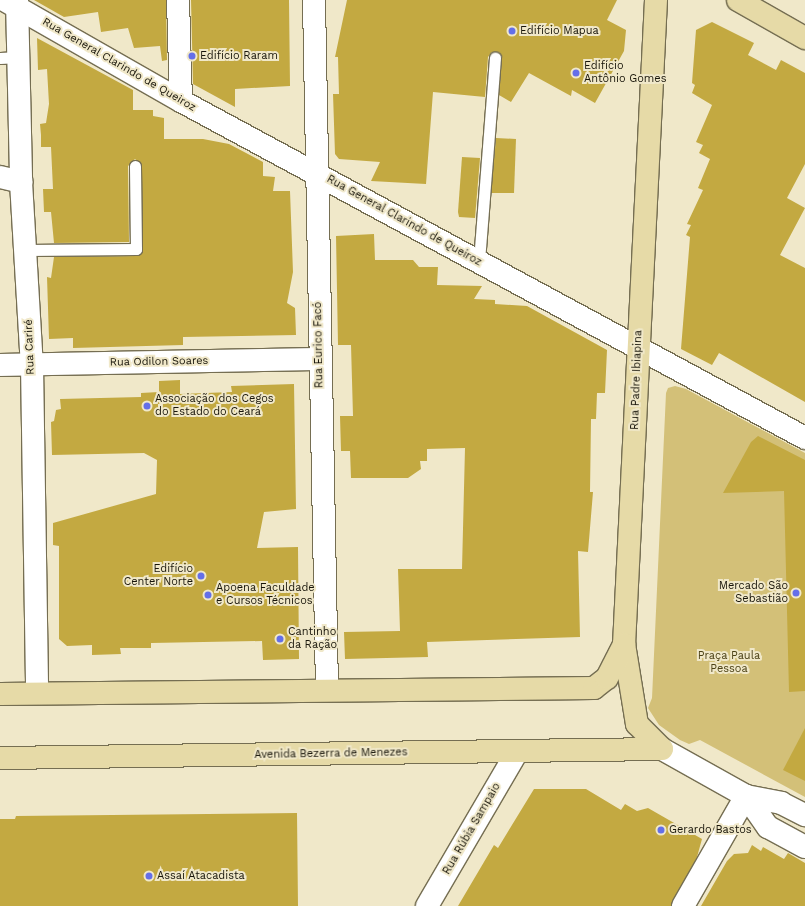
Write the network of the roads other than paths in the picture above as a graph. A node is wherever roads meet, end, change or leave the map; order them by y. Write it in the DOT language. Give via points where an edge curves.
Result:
graph roads {
  1 [pos="178,0"];
  2 [pos="314,0"];
  3 [pos="656,0"];
  4 [pos="738,0"];
  5 [pos="13,2"];
  6 [pos="805,38"];
  7 [pos="10,58"];
  8 [pos="495,58"];
  9 [pos="181,101"];
  10 [pos="135,166"];
  11 [pos="317,173"];
  12 [pos="0,178"];
  13 [pos="21,182"];
  14 [pos="26,250"];
  15 [pos="479,262"];
  16 [pos="638,348"];
  17 [pos="318,359"];
  18 [pos="32,365"];
  19 [pos="0,366"];
  20 [pos="805,438"];
  21 [pos="624,644"];
  22 [pos="327,690"];
  23 [pos="0,694"];
  24 [pos="36,694"];
  25 [pos="662,749"];
  26 [pos="517,752"];
  27 [pos="0,758"];
  28 [pos="746,796"];
  29 [pos="805,815"];
  30 [pos="805,847"];
  31 [pos="427,906"];
  32 [pos="683,906"];
  1 -- 9 [label="street"];
  2 -- 11 [label="street, Rua Eurico Facó"];
  3 -- 16 [label="main road, Rua Padre Ibiapina"];
  4 -- 6 [label="main road"];
  5 -- 7 [label="street, Rua Cariré"];
  5 -- 9 [label="street, Rua General Clarindo de Queiroz"];
  7 -- 13 [label="street, Rua Cariré"];
  8 -- 15 [label="lane"];
  9 -- 11 [label="street, Rua General Clarindo de Queiroz"];
  10 -- 14 [label="lane" via="136,249"];
  11 -- 15 [label="street, Rua General Clarindo de Queiroz"];
  11 -- 17 [label="street, Rua Eurico Facó"];
  12 -- 13 [label="street"];
  13 -- 14 [label="street, Rua Cariré"];
  14 -- 18 [label="street, Rua Cariré"];
  15 -- 16 [label="street, Rua General Clarindo de Queiroz"];
  16 -- 20 [label="street, Rua General Clarindo de Queiroz"];
  16 -- 21 [label="main road, Rua Padre Ibiapina"];
  17 -- 18 [label="street, Rua Odilon Soares"];
  17 -- 22 [label="street, Rua Eurico Facó"];
  18 -- 19 [label="street, Rua Odilon Soares"];
  18 -- 24 [label="street, Rua Cariré"];
  21 -- 22 [label="main road" via="607,678 594,688"];
  21 -- 25 [label="main road, Rua Padre Ibiapina" via="638,724"];
  22 -- 24 [label="main road"];
  23 -- 24 [label="main road"];
  25 -- 26 [label="main road, Avenida Bezerra de Menezes"];
  25 -- 28 [label="street"];
  26 -- 27 [label="main road, Avenida Bezerra de Menezes"];
  26 -- 31 [label="street, Rua Rúbia Sampaio"];
  28 -- 29 [label="street" via="782,803"];
  28 -- 30 [label="street" via="768,827"];
  28 -- 32 [label="street"];
}
